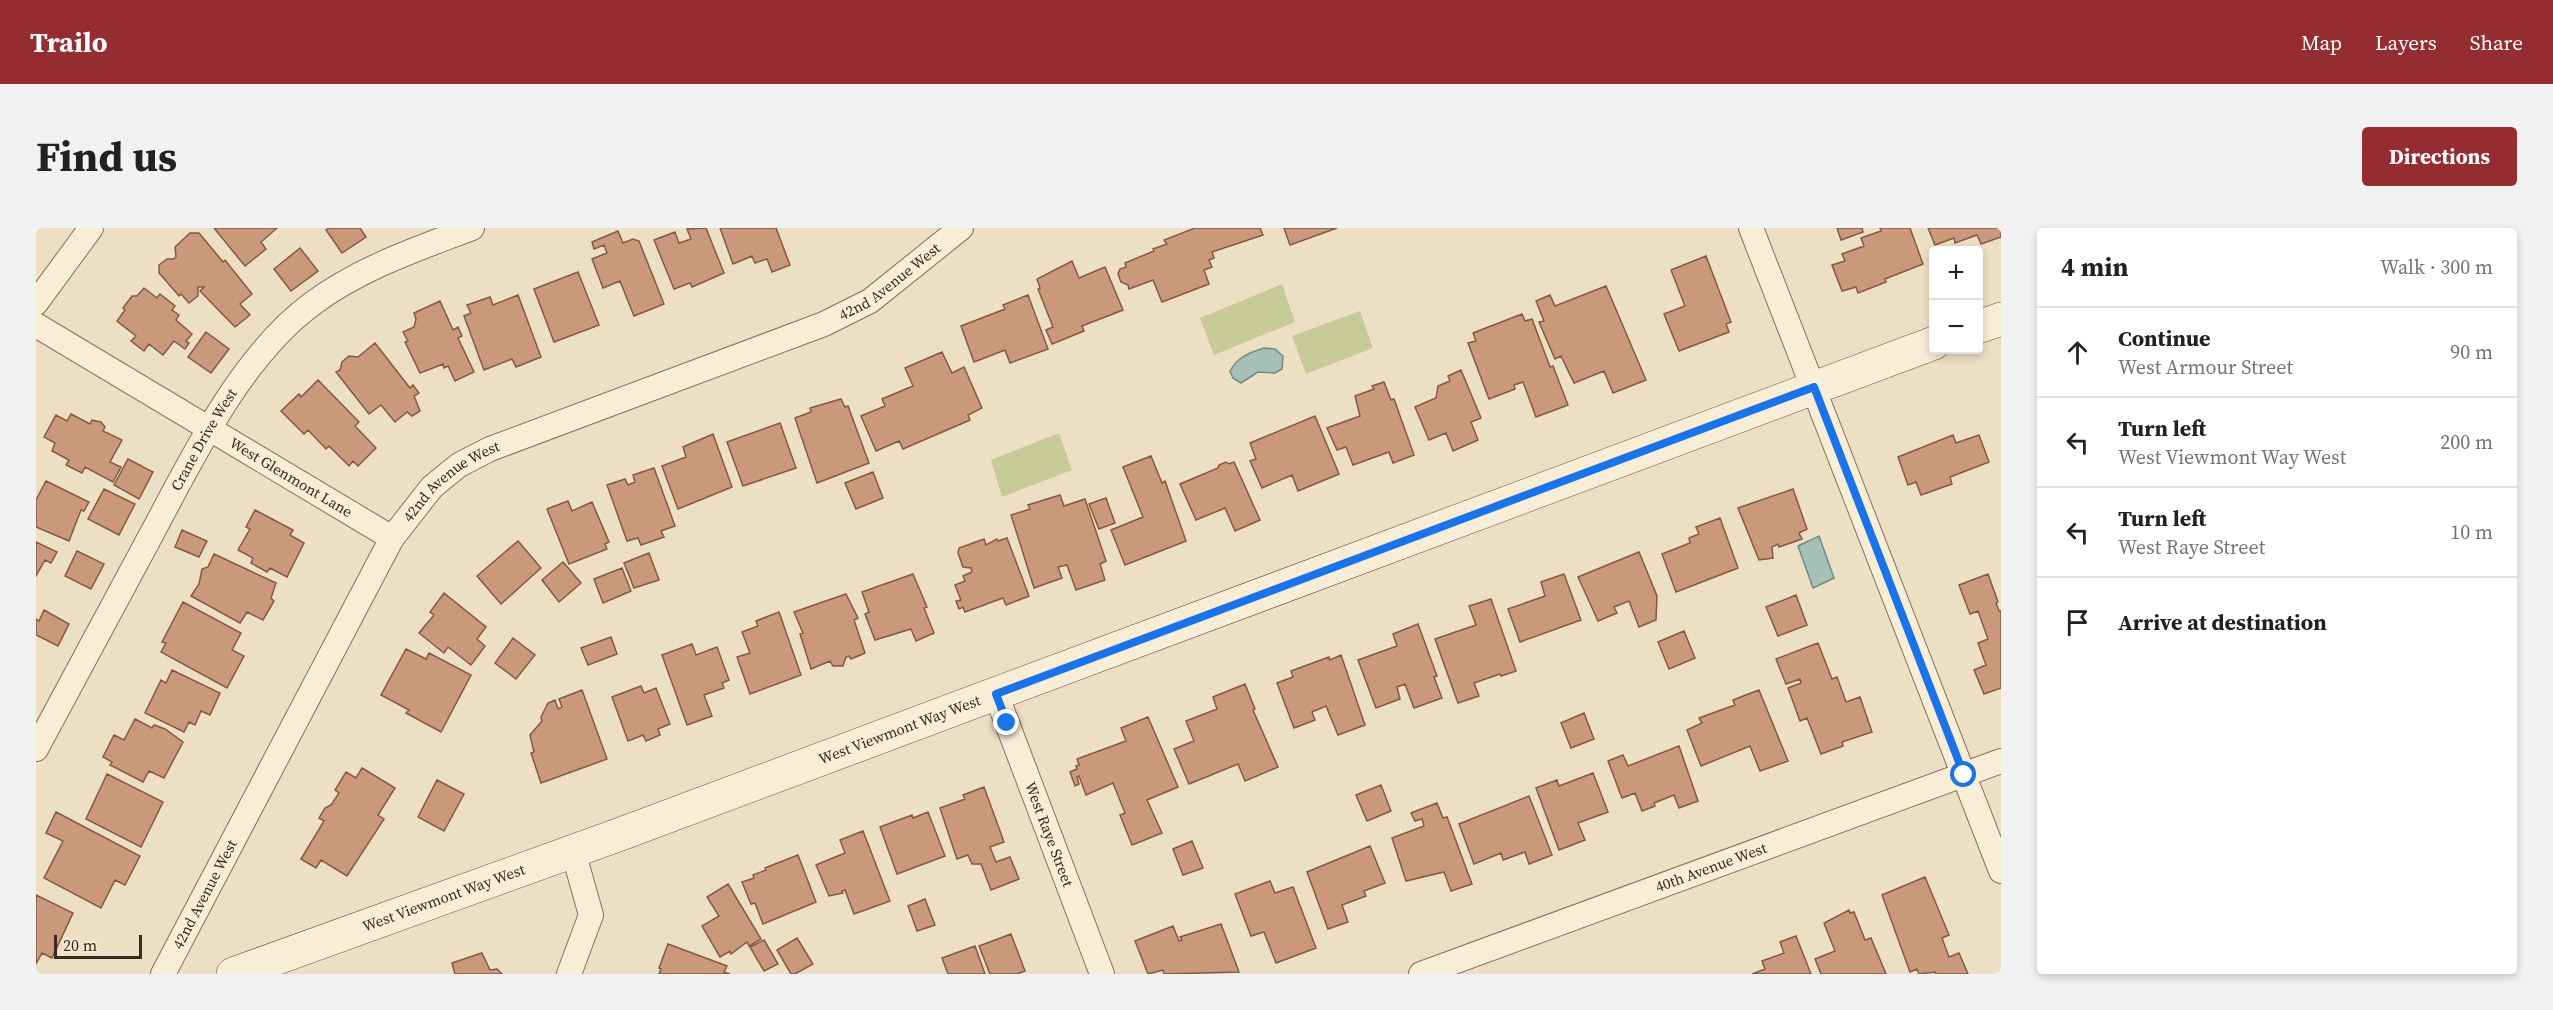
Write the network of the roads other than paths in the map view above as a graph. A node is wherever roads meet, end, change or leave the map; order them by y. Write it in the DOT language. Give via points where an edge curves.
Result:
graph roads {
  1 [pos="91,228"];
  2 [pos="472,228"];
  3 [pos="961,228"];
  4 [pos="1751,228"];
  5 [pos="36,303"];
  6 [pos="2001,319"];
  7 [pos="36,325"];
  8 [pos="1983,325"];
  9 [pos="1929,345"];
  10 [pos="1814,387"];
  11 [pos="208,428"];
  12 [pos="392,538"];
  13 [pos="996,694"];
  14 [pos="36,749"];
  15 [pos="2001,762"];
  16 [pos="1964,775"];
  17 [pos="573,851"];
  18 [pos="2001,871"];
  19 [pos="163,974"];
  20 [pos="233,974"];
  21 [pos="569,974"];
  22 [pos="1102,974"];
  23 [pos="1421,974"];
  1 -- 5 [label="street"];
  2 -- 11 [label="street, Crane Drive West" via="359,275 311,304 268,344"];
  3 -- 12 [label="street, 42nd Avenue West" via="870,301 824,324 490,449 459,465 432,487"];
  4 -- 10 [label="street"];
  6 -- 8 [label="street"];
  7 -- 11 [label="street, West Glenmont Lane"];
  9 -- 10 [label="street, West Viewmont Way West"];
  10 -- 13 [label="street, West Viewmont Way West"];
  10 -- 16 [label="street"];
  11 -- 12 [label="street, West Glenmont Lane"];
  11 -- 14 [label="street, Crane Drive West"];
  12 -- 19 [label="street, 42nd Avenue West"];
  13 -- 17 [label="street, West Viewmont Way West"];
  13 -- 22 [label="street, West Raye Street"];
  15 -- 16 [label="street, 40th Avenue West"];
  16 -- 18 [label="street"];
  16 -- 23 [label="street, 40th Avenue West"];
  17 -- 20 [label="street, West Viewmont Way West"];
  17 -- 21 [label="street" via="591,915"];
}
